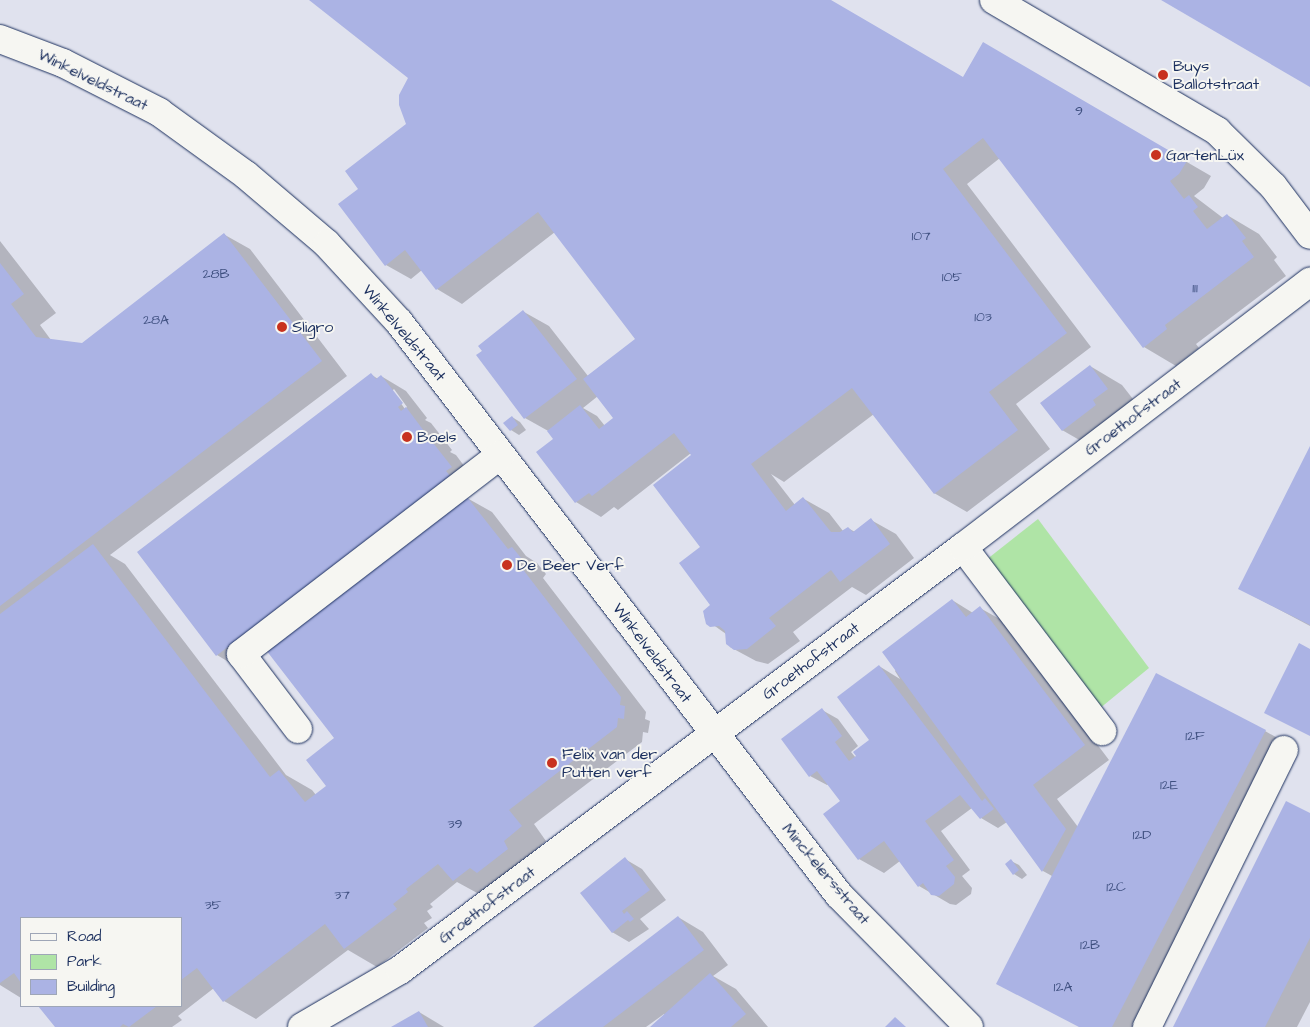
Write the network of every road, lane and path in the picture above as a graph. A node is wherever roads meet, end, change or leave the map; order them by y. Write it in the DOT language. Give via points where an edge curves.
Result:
graph roads {
  1 [pos="994,0"];
  2 [pos="0,39"];
  3 [pos="1310,236"];
  4 [pos="1310,282"];
  5 [pos="500,455"];
  6 [pos="963,547"];
  7 [pos="298,729"];
  8 [pos="1102,731"];
  9 [pos="714,734"];
  10 [pos="1284,750"];
  11 [pos="302,1027"];
  12 [pos="969,1027"];
  13 [pos="1147,1027"];
  1 -- 3 [label="street" via="1218,132 1273,186"];
  2 -- 5 [label="street, Winkelveldstraat" via="63,63 159,112 246,175 327,244 399,322"];
  4 -- 6 [label="street, Groethofstraat"];
  5 -- 7 [label="street" via="241,654"];
  5 -- 9 [label="street, Winkelveldstraat"];
  6 -- 8 [label="street"];
  6 -- 9 [label="street, Groethofstraat"];
  9 -- 11 [label="street, Groethofstraat" via="400,970"];
  9 -- 12 [label="street, Minckelersstraat" via="839,894"];
  10 -- 13 [label="street"];
}
